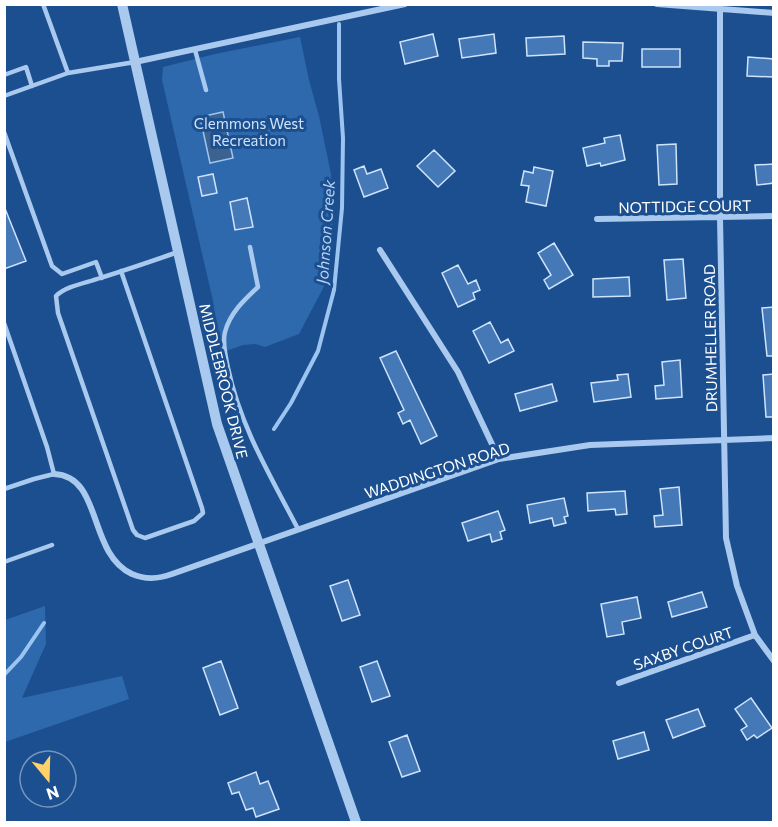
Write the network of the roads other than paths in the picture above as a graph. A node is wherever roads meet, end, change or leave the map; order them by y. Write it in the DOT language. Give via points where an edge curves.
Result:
graph roads {
  1 [pos="43,4"];
  2 [pos="122,4"];
  3 [pos="405,4"];
  4 [pos="657,4"];
  5 [pos="720,7"];
  6 [pos="774,13"];
  7 [pos="195,50"];
  8 [pos="135,62"];
  9 [pos="68,73"];
  10 [pos="4,75"];
  11 [pos="32,86"];
  12 [pos="206,90"];
  13 [pos="4,96"];
  14 [pos="4,132"];
  15 [pos="774,216"];
  16 [pos="720,218"];
  17 [pos="597,219"];
  18 [pos="250,247"];
  19 [pos="380,250"];
  20 [pos="178,252"];
  21 [pos="121,271"];
  22 [pos="102,278"];
  23 [pos="4,323"];
  24 [pos="774,438"];
  25 [pos="724,439"];
  26 [pos="499,459"];
  27 [pos="54,474"];
  28 [pos="4,489"];
  29 [pos="298,529"];
  30 [pos="258,544"];
  31 [pos="52,545"];
  32 [pos="4,562"];
  33 [pos="755,635"];
  34 [pos="774,661"];
  35 [pos="619,683"];
  36 [pos="356,822"];
  1 -- 9 [label="lane"];
  2 -- 8 [label="street, MIDDLEBROOK DRIVE"];
  3 -- 7 [label="street"];
  4 -- 5 [label="street"];
  5 -- 6 [label="street"];
  5 -- 16 [label="street, DRUMHELLER ROAD"];
  7 -- 8 [label="street"];
  7 -- 12 [label="lane"];
  8 -- 9 [label="lane"];
  8 -- 20 [label="street, MIDDLEBROOK DRIVE"];
  9 -- 11 [label="lane"];
  10 -- 11 [label="lane" via="26,68"];
  11 -- 13 [label="lane"];
  14 -- 22 [label="lane" via="52,266 62,274 96,262"];
  15 -- 16 [label="street, NOTTIDGE COURT"];
  16 -- 17 [label="street, NOTTIDGE COURT"];
  16 -- 25 [label="street, DRUMHELLER ROAD"];
  18 -- 29 [label="lane" via="258,287 229,321 224,335 226,360 251,438"];
  19 -- 26 [label="street" via="458,372"];
  20 -- 21 [label="lane"];
  20 -- 30 [label="street, MIDDLEBROOK DRIVE" via="216,424"];
  21 -- 22 [label="lane"];
  21 -- 22 [label="lane" via="203,513 194,521 145,538 133,530 56,304 60,292"];
  23 -- 27 [label="lane"];
  24 -- 25 [label="street, WADDINGTON ROAD"];
  25 -- 26 [label="street, WADDINGTON ROAD" via="590,445"];
  25 -- 33 [label="street, DRUMHELLER ROAD" via="726,538 736,586"];
  26 -- 29 [label="street, WADDINGTON ROAD"];
  27 -- 28 [label="lane"];
  27 -- 30 [label="street, WADDINGTON ROAD" via="66,476 79,485 110,556 137,576 162,578"];
  29 -- 30 [label="street, WADDINGTON ROAD"];
  30 -- 36 [label="street, MIDDLEBROOK DRIVE"];
  31 -- 32 [label="lane"];
  33 -- 34 [label="street, DRUMHELLER ROAD"];
  33 -- 35 [label="street, SAXBY COURT"];
}
